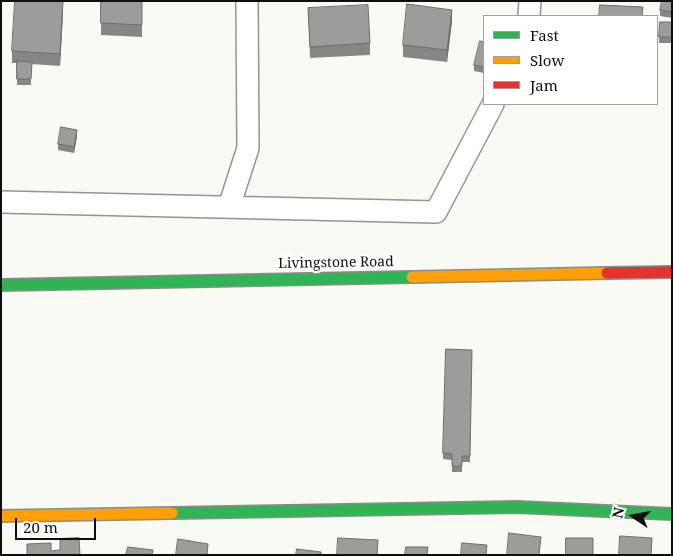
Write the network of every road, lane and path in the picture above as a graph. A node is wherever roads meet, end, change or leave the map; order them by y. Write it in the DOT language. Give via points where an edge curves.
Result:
graph roads {
  1 [pos="247,1"];
  2 [pos="530,1"];
  3 [pos="529,15"];
  4 [pos="491,105"];
  5 [pos="1,202"];
  6 [pos="229,207"];
  7 [pos="672,272"];
  8 [pos="1,284"];
  9 [pos="672,514"];
  10 [pos="1,516"];
  1 -- 6 [label="street" via="248,148"];
  2 -- 3 [label="street"];
  4 -- 6 [label="street" via="436,212"];
  5 -- 6 [label="street"];
  7 -- 8 [label="main road, Livingstone Road"];
  9 -- 10 [label="main road" via="517,506"];
}
